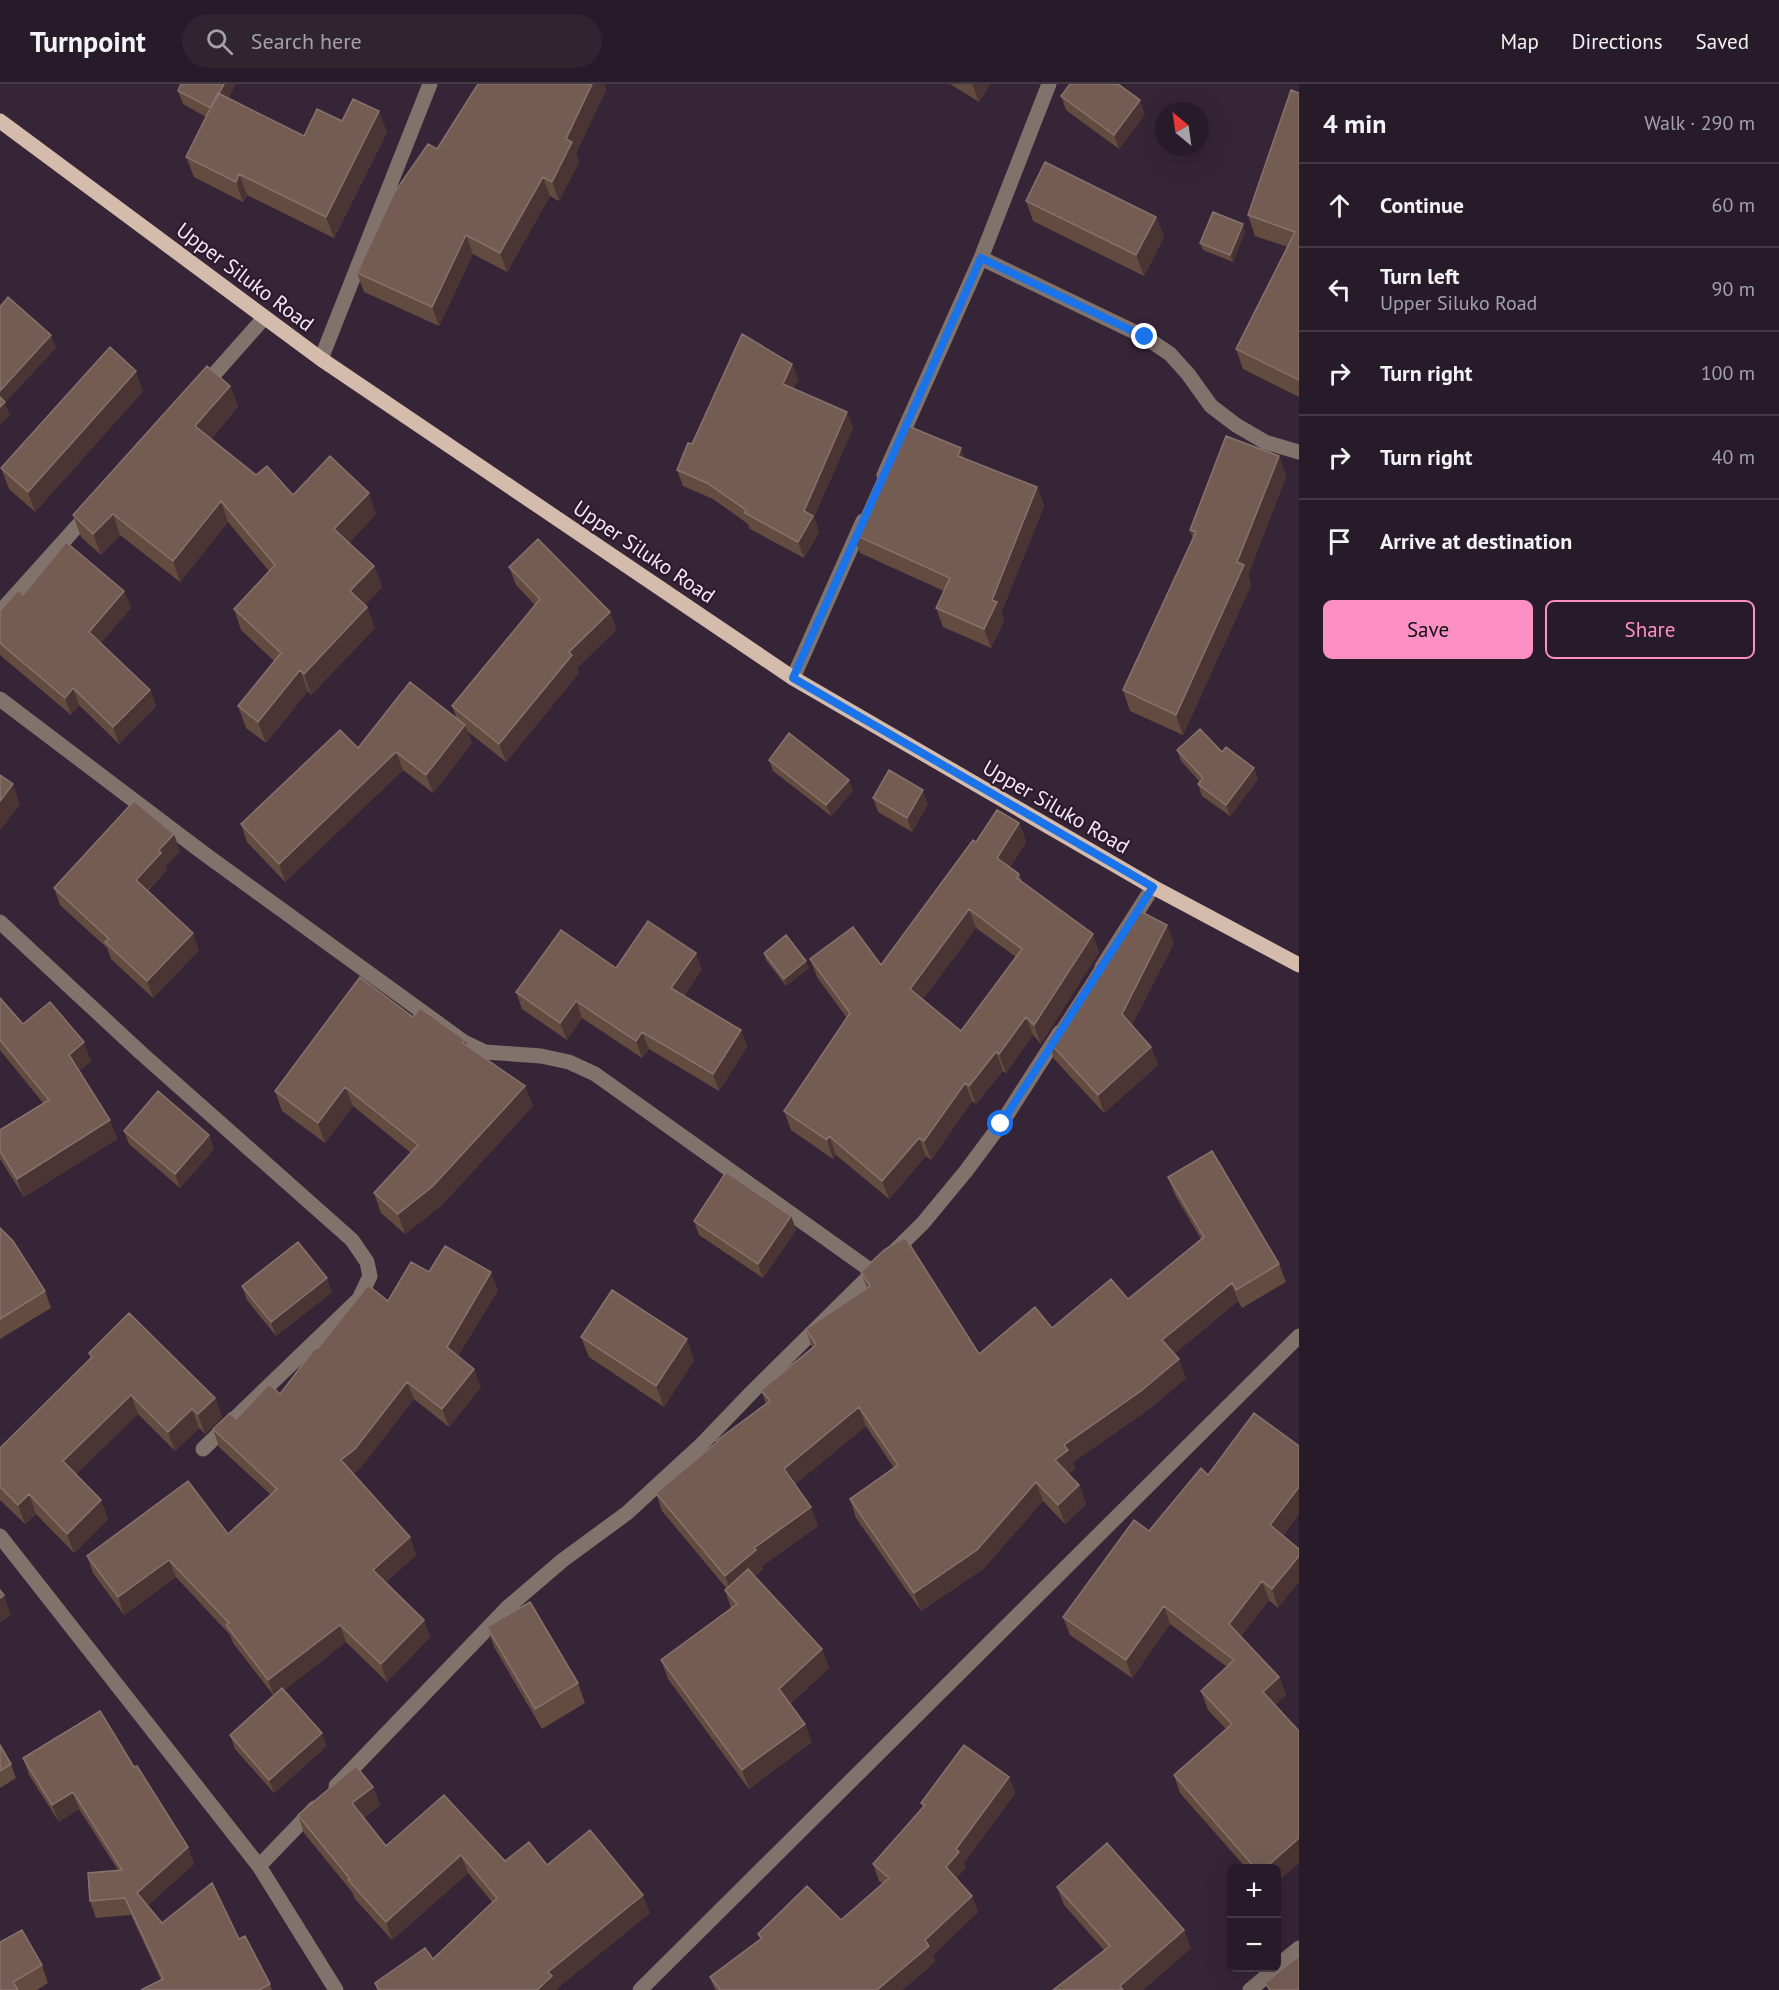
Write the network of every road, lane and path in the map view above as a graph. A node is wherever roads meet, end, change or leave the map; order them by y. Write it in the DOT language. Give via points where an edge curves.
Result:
graph roads {
  1 [pos="430,84"];
  2 [pos="1049,84"];
  3 [pos="0,121"];
  4 [pos="981,258"];
  5 [pos="264,318"];
  6 [pos="321,359"];
  7 [pos="192,398"];
  8 [pos="1299,452"];
  9 [pos="880,484"];
  10 [pos="96,505"];
  11 [pos="870,506"];
  12 [pos="0,612"];
  13 [pos="793,678"];
  14 [pos="0,699"];
  15 [pos="1153,887"];
  16 [pos="0,922"];
  17 [pos="1299,965"];
  18 [pos="1096,976"];
  19 [pos="1071,1016"];
  20 [pos="873,1272"];
  21 [pos="1299,1336"];
  22 [pos="203,1449"];
  23 [pos="0,1536"];
  24 [pos="259,1866"];
  25 [pos="1299,1948"];
  26 [pos="1281,1963"];
  27 [pos="1270,1972"];
  28 [pos="336,1990"];
  29 [pos="640,1990"];
  30 [pos="1250,1990"];
  1 -- 6 [label="street"];
  2 -- 4 [label="street"];
  3 -- 5 [label="main road, Upper Siluko Road"];
  4 -- 8 [label="street" via="1145,337 1170,354 1211,406 1236,425 1265,442"];
  4 -- 9 [label="street"];
  5 -- 6 [label="main road, Upper Siluko Road"];
  5 -- 7 [label="street"];
  6 -- 13 [label="main road, Upper Siluko Road"];
  10 -- 12 [label="street"];
  11 -- 13 [label="street"];
  13 -- 15 [label="main road, Upper Siluko Road"];
  14 -- 20 [label="street" via="464,1042 485,1052 569,1062 595,1074"];
  15 -- 17 [label="main road, Upper Siluko Road"];
  15 -- 18 [label="street"];
  16 -- 22 [label="street" via="352,1240 367,1262 370,1276 359,1299"];
  19 -- 20 [label="street" via="966,1171"];
  20 -- 24 [label="street" via="635,1506 508,1607"];
  21 -- 29 [label="street"];
  23 -- 24 [label="street"];
  24 -- 28 [label="street"];
  25 -- 26 [label="street"];
  27 -- 30 [label="street"];
}
